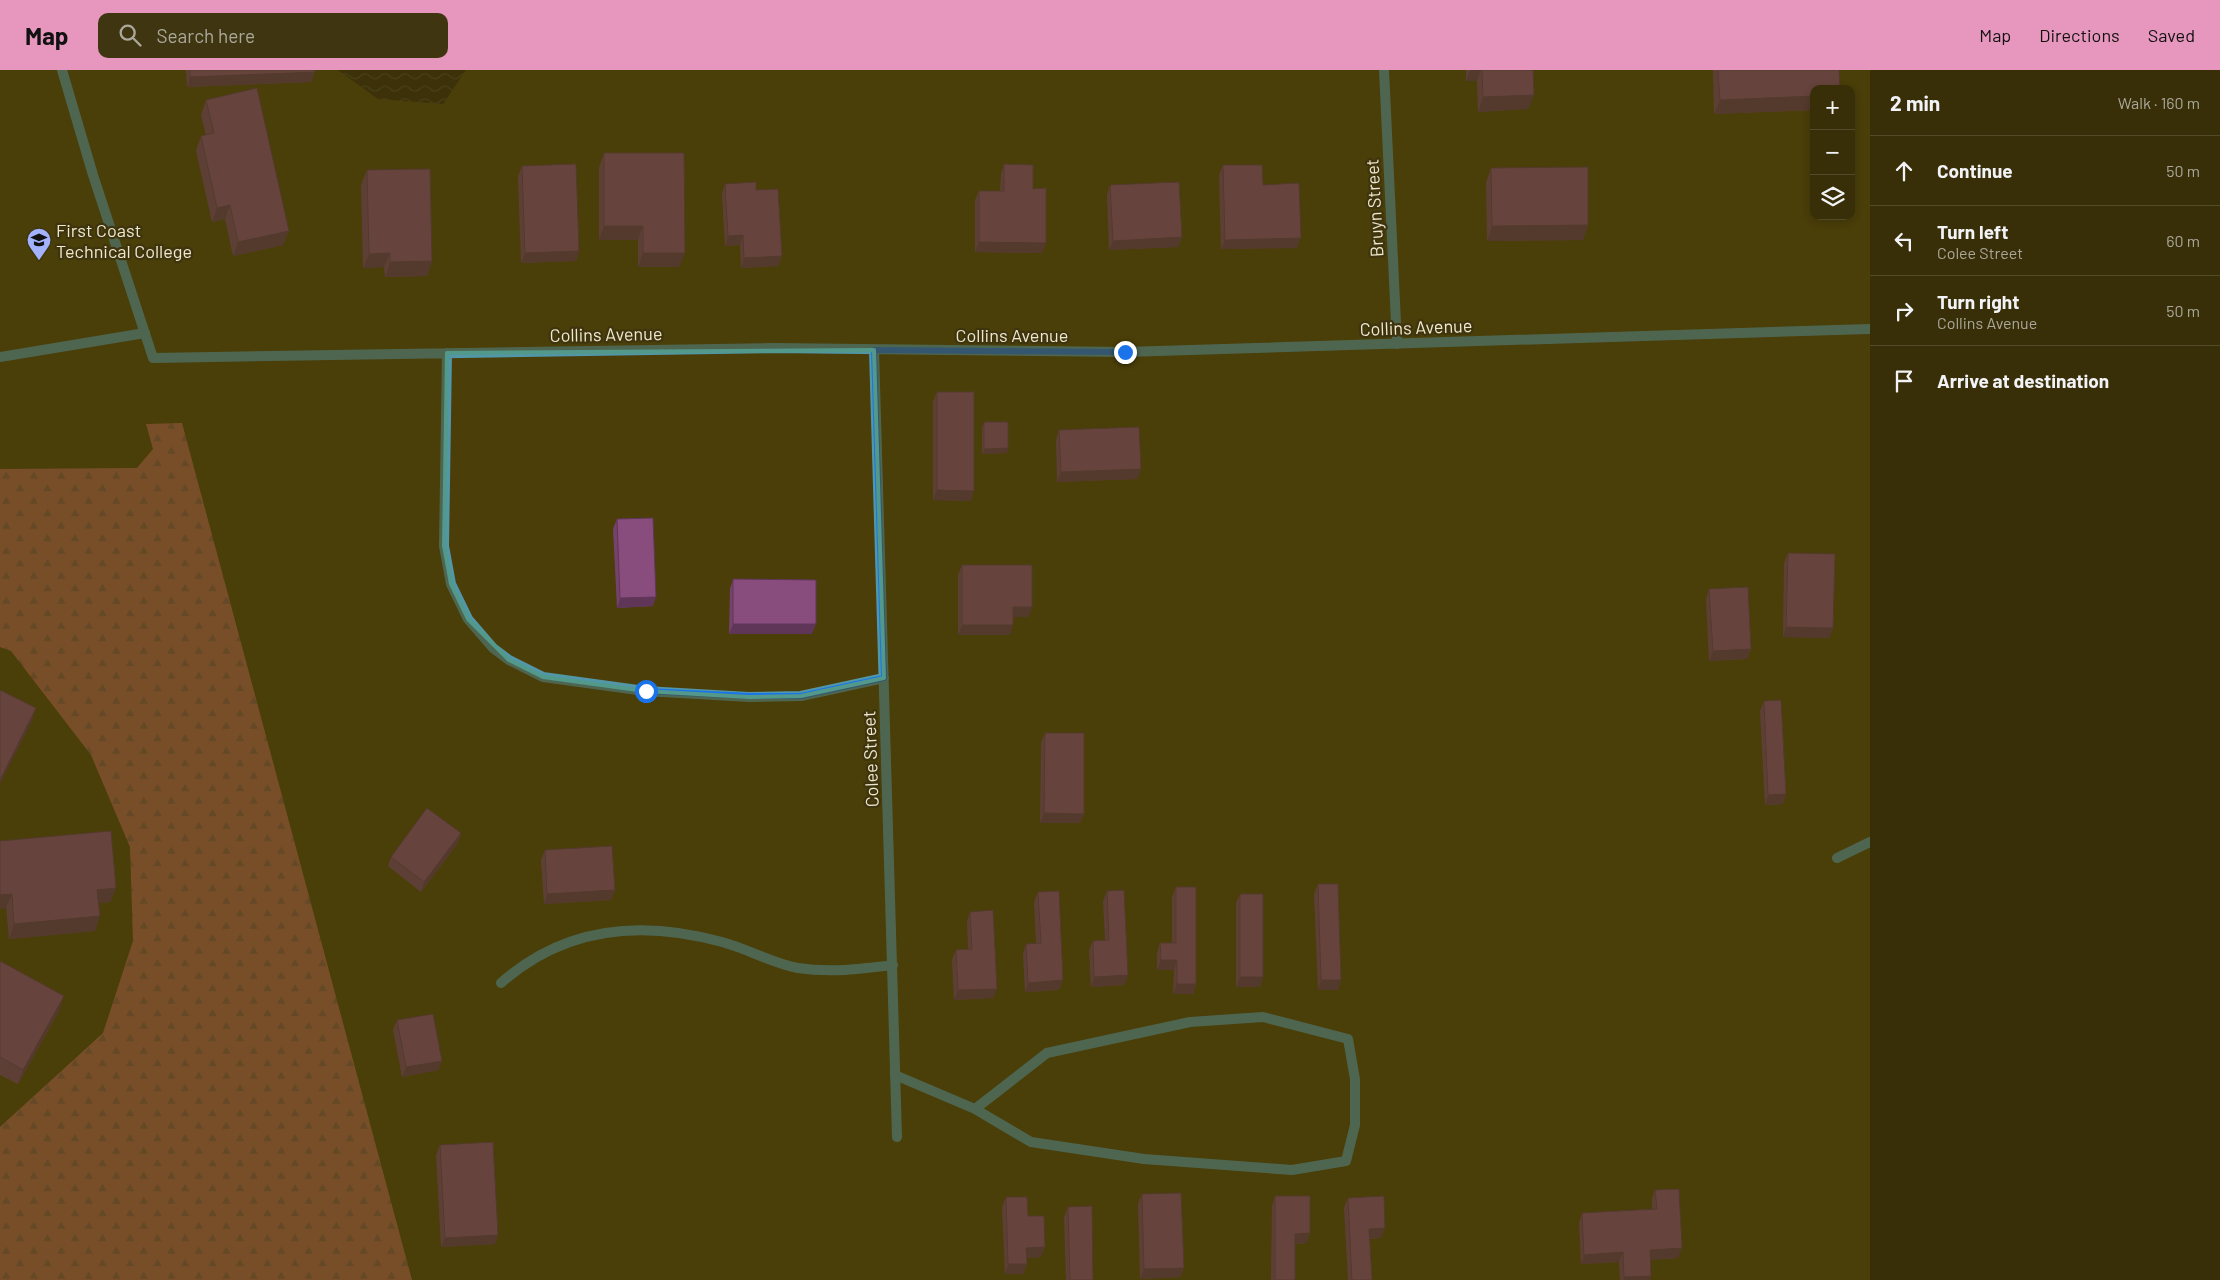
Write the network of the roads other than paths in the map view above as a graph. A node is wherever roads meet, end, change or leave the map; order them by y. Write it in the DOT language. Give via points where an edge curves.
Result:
graph roads {
  1 [pos="62,70"];
  2 [pos="1384,70"];
  3 [pos="1870,329"];
  4 [pos="145,333"];
  5 [pos="1397,344"];
  6 [pos="874,350"];
  7 [pos="447,353"];
  8 [pos="0,357"];
  9 [pos="884,678"];
  10 [pos="1870,842"];
  11 [pos="1837,858"];
  12 [pos="893,965"];
  13 [pos="501,983"];
  14 [pos="896,1075"];
  15 [pos="975,1110"];
  16 [pos="897,1137"];
  1 -- 4 [label="street"];
  2 -- 5 [label="street, Bruyn Street"];
  3 -- 5 [label="street, Collins Avenue"];
  4 -- 7 [label="street, Collins Avenue" via="152,358"];
  4 -- 8 [label="street"];
  5 -- 6 [label="street, Collins Avenue" via="1125,352"];
  6 -- 7 [label="street, Collins Avenue" via="773,348"];
  6 -- 9 [label="street, Colee Street"];
  7 -- 9 [label="street" via="444,546 451,584 468,619 493,648 509,660 543,677 646,691 730,696 801,696"];
  9 -- 12 [label="street, Colee Street"];
  10 -- 11 [label="street"];
  12 -- 13 [label="street" via="832,972 796,968 722,942 674,933 624,931 584,936 550,948 519,967"];
  12 -- 14 [label="street, Colee Street"];
  14 -- 15 [label="street"];
  14 -- 16 [label="street, Colee Street"];
  15 -- 15 [label="street" via="1031,1142 1144,1159 1292,1170 1346,1161 1355,1125 1355,1079 1348,1039 1263,1017 1190,1022 1047,1053"];
}
